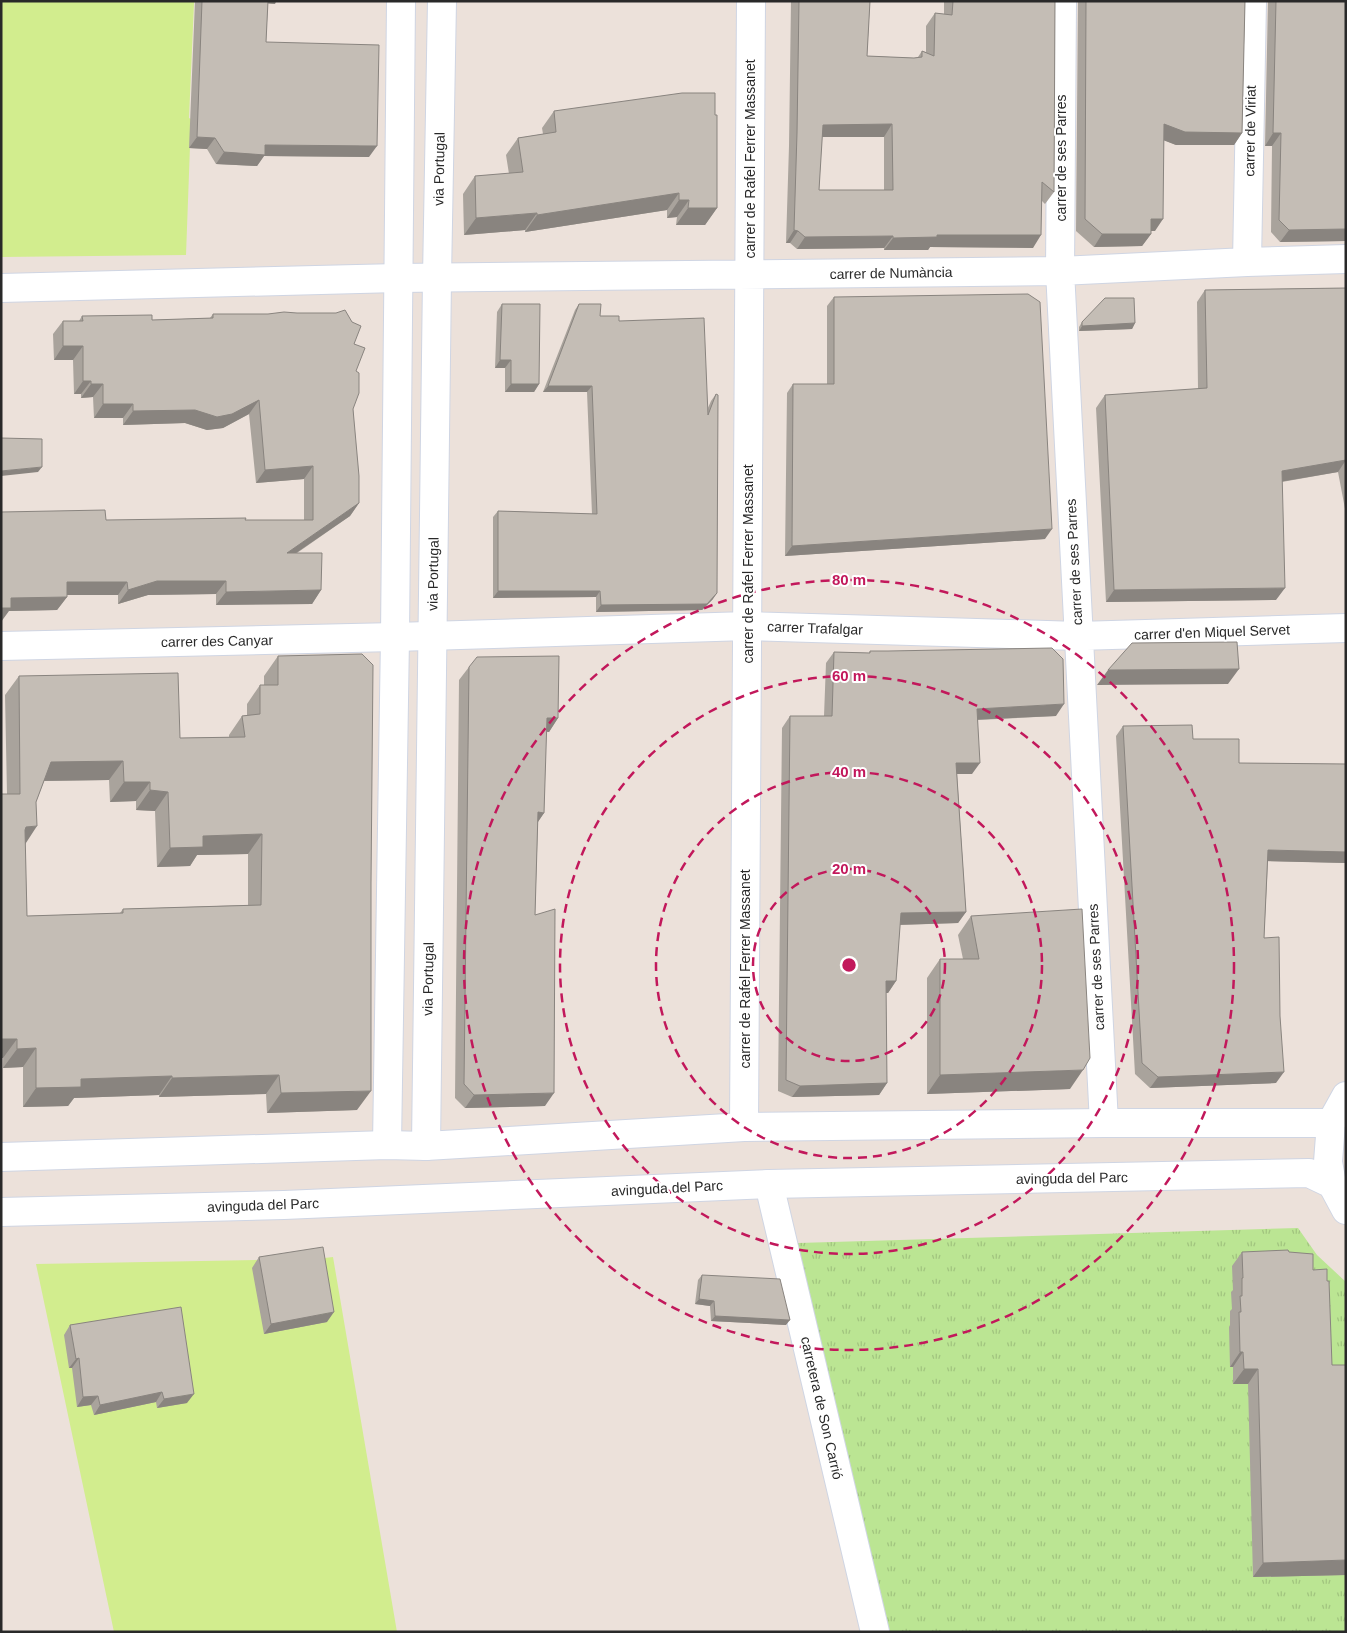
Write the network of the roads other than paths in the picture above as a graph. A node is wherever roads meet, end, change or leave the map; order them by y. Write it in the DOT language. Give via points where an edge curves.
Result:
graph roads {
  1 [pos="401,1"];
  2 [pos="442,1"];
  3 [pos="752,1"];
  4 [pos="1062,1"];
  5 [pos="1252,1"];
  6 [pos="1346,260"];
  7 [pos="1247,262"];
  8 [pos="1060,271"];
  9 [pos="750,274"];
  10 [pos="398,278"];
  11 [pos="437,278"];
  12 [pos="1,288"];
  13 [pos="747,626"];
  14 [pos="1346,628"];
  15 [pos="432,636"];
  16 [pos="1078,636"];
  17 [pos="395,637"];
  18 [pos="1,646"];
  19 [pos="1346,1096"];
  20 [pos="1104,1123"];
  21 [pos="1331,1123"];
  22 [pos="744,1127"];
  23 [pos="387,1145"];
  24 [pos="426,1146"];
  25 [pos="1,1157"];
  26 [pos="769,1184"];
  27 [pos="1332,1184"];
  28 [pos="1346,1210"];
  29 [pos="1,1212"];
  30 [pos="875,1632"];
  1 -- 10 [label="street"];
  2 -- 11 [label="street, via Portugal"];
  3 -- 9 [label="street, carrer de Rafel Ferrer Massanet"];
  4 -- 8 [label="street, carrer de ses Parres"];
  5 -- 7 [label="street, carrer de Viriat"];
  6 -- 7 [label="street, carrer de Numància"];
  7 -- 8 [label="street, carrer de Numància"];
  8 -- 9 [label="street, carrer de Numància"];
  8 -- 16 [label="street, carrer de ses Parres"];
  9 -- 11 [label="street, carrer de Numància"];
  9 -- 13 [label="street, carrer de Rafel Ferrer Massanet"];
  10 -- 11 [label="street, carrer de Numància"];
  10 -- 12 [label="street, carrer de Numància"];
  10 -- 17 [label="street"];
  11 -- 15 [label="street, via Portugal"];
  13 -- 15 [label="street, carrer Trafalgar"];
  13 -- 16 [label="street, carrer Trafalgar"];
  13 -- 22 [label="street, carrer de Rafel Ferrer Massanet"];
  14 -- 16 [label="street, carrer d'en Miquel Servet"];
  15 -- 17 [label="street, carrer des Canyar"];
  15 -- 24 [label="street, via Portugal"];
  16 -- 20 [label="street, carrer de ses Parres"];
  17 -- 18 [label="street, carrer des Canyar"];
  17 -- 23 [label="street"];
  19 -- 21 [label="street"];
  20 -- 21 [label="street"];
  20 -- 22 [label="street"];
  21 -- 27 [label="street" via="1328,1162"];
  22 -- 24 [label="street"];
  23 -- 24 [label="street"];
  23 -- 25 [label="street"];
  26 -- 27 [label="street, avinguda del Parc" via="1309,1173"];
  26 -- 29 [label="street, avinguda del Parc" via="284,1205"];
  26 -- 30 [label="street, carretera de Son Carrió"];
  27 -- 28 [label="street"];
}
